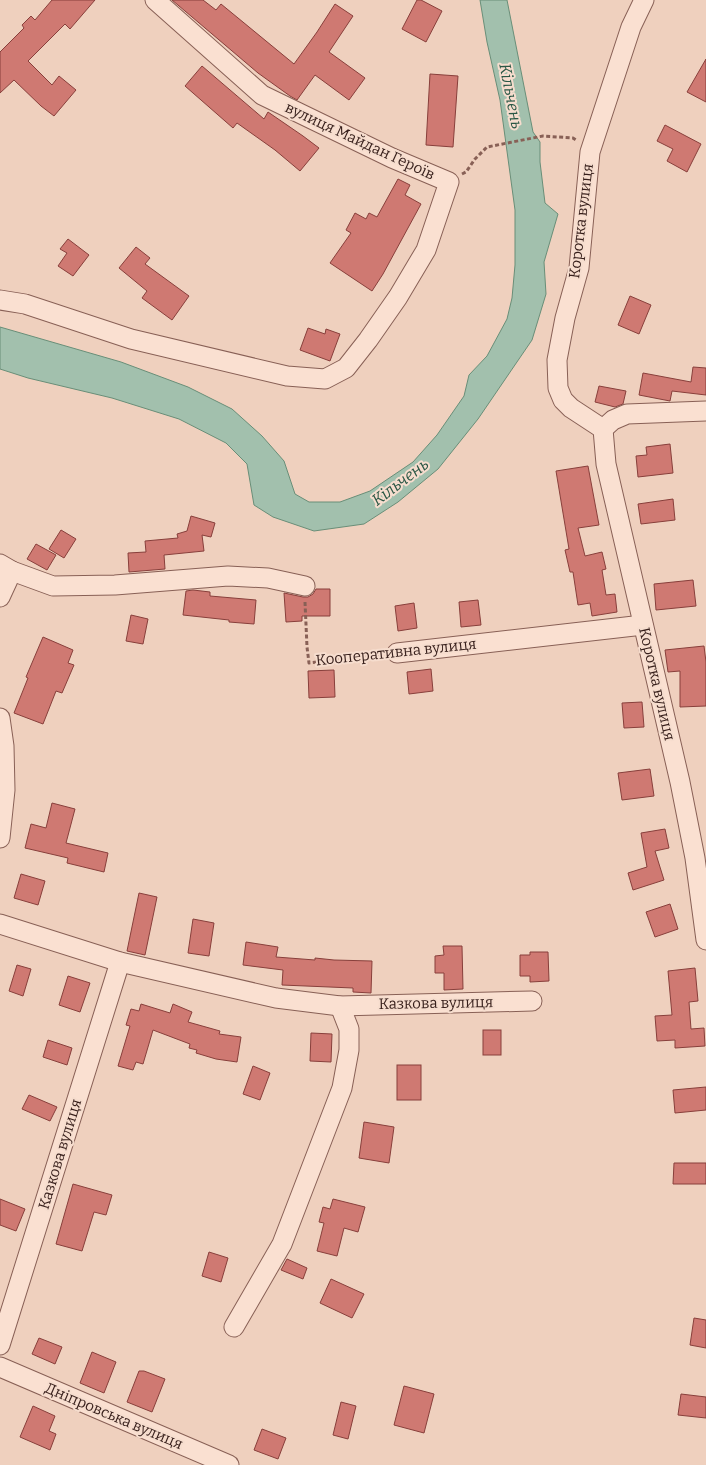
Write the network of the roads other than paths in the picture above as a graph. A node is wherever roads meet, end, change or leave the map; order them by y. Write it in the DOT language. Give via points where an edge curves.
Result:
graph roads {
  1 [pos="155,0"];
  2 [pos="644,0"];
  3 [pos="0,300"];
  4 [pos="706,411"];
  5 [pos="603,429"];
  6 [pos="6,567"];
  7 [pos="305,586"];
  8 [pos="0,597"];
  9 [pos="643,625"];
  10 [pos="397,653"];
  11 [pos="0,718"];
  12 [pos="0,838"];
  13 [pos="0,924"];
  14 [pos="706,940"];
  15 [pos="120,962"];
  16 [pos="532,1001"];
  17 [pos="340,1006"];
  18 [pos="234,1327"];
  19 [pos="0,1345"];
  20 [pos="0,1367"];
  21 [pos="229,1465"];
  1 -- 3 [label="street, вулиця Майдан Героїв" via="262,95 449,182 426,250 368,340 346,368 325,379 287,376 131,339 25,304"];
  2 -- 5 [label="street, Коротка вулиця" via="631,27 590,152 579,268 556,360 558,388 563,400"];
  4 -- 5 [label="street" via="628,414 613,420"];
  5 -- 9 [label="street, Коротка вулиця" via="606,464"];
  6 -- 7 [label="street" via="53,586 115,585 228,576 268,578"];
  6 -- 8 [label="street"];
  9 -- 10 [label="street, Кооперативна вулиця"];
  9 -- 14 [label="street, Коротка вулиця" via="680,782"];
  11 -- 12 [label="street" via="5,790"];
  13 -- 15 [label="street, Казкова вулиця"];
  15 -- 17 [label="street, Казкова вулиця" via="276,998"];
  15 -- 19 [label="street, Казкова вулиця"];
  16 -- 17 [label="street, Казкова вулиця"];
  17 -- 18 [label="street" via="349,1029 342,1088 282,1244"];
  20 -- 21 [label="street, Дніпровська вулиця"];
}
